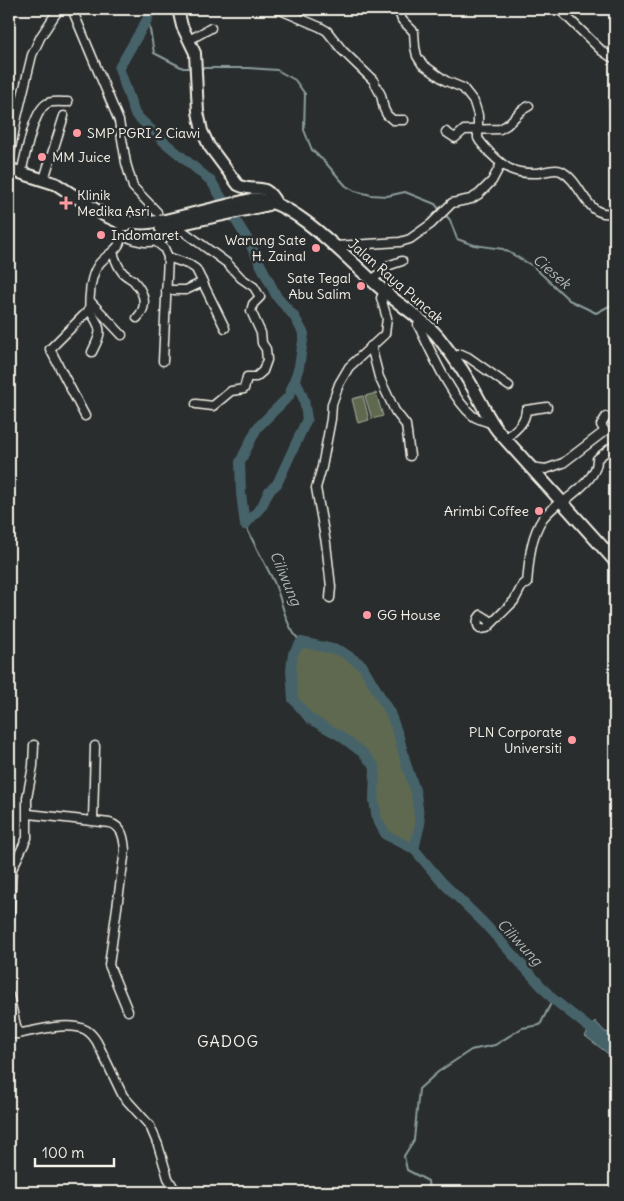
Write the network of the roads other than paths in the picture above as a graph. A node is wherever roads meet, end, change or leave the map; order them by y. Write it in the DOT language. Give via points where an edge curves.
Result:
graph roads {
  1 [pos="59,9"];
  2 [pos="72,9"];
  3 [pos="178,9"];
  4 [pos="278,9"];
  5 [pos="398,9"];
  6 [pos="559,9"];
  7 [pos="211,28"];
  8 [pos="189,40"];
  9 [pos="615,60"];
  10 [pos="615,86"];
  11 [pos="68,102"];
  12 [pos="529,106"];
  13 [pos="64,116"];
  14 [pos="404,120"];
  15 [pos="615,123"];
  16 [pos="478,130"];
  17 [pos="446,132"];
  18 [pos="614,133"];
  19 [pos="9,159"];
  20 [pos="501,164"];
  21 [pos="9,169"];
  22 [pos="20,173"];
  23 [pos="44,179"];
  24 [pos="271,203"];
  25 [pos="158,212"];
  26 [pos="615,212"];
  27 [pos="122,225"];
  28 [pos="155,241"];
  29 [pos="334,246"];
  30 [pos="113,252"];
  31 [pos="168,257"];
  32 [pos="402,261"];
  33 [pos="372,280"];
  34 [pos="203,282"];
  35 [pos="166,290"];
  36 [pos="384,291"];
  37 [pos="90,301"];
  38 [pos="89,310"];
  39 [pos="136,318"];
  40 [pos="418,325"];
  41 [pos="225,328"];
  42 [pos="122,335"];
  43 [pos="371,346"];
  44 [pos="92,352"];
  45 [pos="454,357"];
  46 [pos="163,361"];
  47 [pos="509,386"];
  48 [pos="196,404"];
  49 [pos="547,408"];
  50 [pos="85,416"];
  51 [pos="606,417"];
  52 [pos="491,423"];
  53 [pos="505,439"];
  54 [pos="613,446"];
  55 [pos="410,456"];
  56 [pos="530,468"];
  57 [pos="562,502"];
  58 [pos="615,561"];
  59 [pos="330,598"];
  60 [pos="489,626"];
  61 [pos="34,745"];
  62 [pos="95,746"];
  63 [pos="29,814"];
  64 [pos="93,820"];
  65 [pos="10,876"];
  66 [pos="9,924"];
  67 [pos="9,996"];
  68 [pos="128,1011"];
  69 [pos="18,1034"];
  70 [pos="9,1035"];
  71 [pos="176,1192"];
  1 -- 19 [label="street" via="32,55"];
  2 -- 25 [label="street" via="120,124 133,188"];
  3 -- 8 [label="main road"];
  4 -- 14 [label="street" via="325,30 373,80 390,119"];
  5 -- 16 [label="street" via="402,20 414,32 415,47 422,64 446,81 463,88 474,102"];
  6 -- 9 [label="street"];
  7 -- 8 [label="street"];
  8 -- 24 [label="main road" via="194,48 200,122 209,146 238,185 266,190 272,195"];
  10 -- 15 [label="street"];
  11 -- 22 [label="street" via="49,103 42,108"];
  12 -- 16 [label="street" via="500,129"];
  13 -- 23 [label="street"];
  15 -- 18 [label="street"];
  16 -- 17 [label="street" via="464,130 455,138"];
  16 -- 20 [label="street" via="480,142"];
  20 -- 26 [label="street" via="516,172 561,172 575,183 594,210 608,214"];
  20 -- 29 [label="street" via="492,181 478,194 452,203 431,224 405,241"];
  21 -- 22 [label="highway"];
  22 -- 23 [label="highway"];
  23 -- 27 [label="highway"];
  24 -- 27 [label="highway" via="245,200 158,222"];
  24 -- 29 [label="highway, Jalan Raya Puncak" via="296,215"];
  27 -- 28 [label="street" via="138,242"];
  27 -- 30 [label="street" via="120,244"];
  28 -- 31 [label="street" via="164,248"];
  28 -- 48 [label="street" via="183,231 227,263 255,288 259,296 251,311 267,352 263,371 256,377 247,377 244,389 231,391 213,406"];
  29 -- 33 [label="highway, Jalan Raya Puncak"];
  30 -- 37 [label="street" via="99,263 95,271"];
  30 -- 39 [label="street" via="116,262 136,284 144,302 144,309"];
  31 -- 34 [label="street" via="196,269"];
  31 -- 35 [label="street"];
  32 -- 33 [label="street" via="390,264"];
  33 -- 36 [label="highway, Jalan Raya Puncak"];
  34 -- 35 [label="street" via="186,290"];
  34 -- 41 [label="street"];
  35 -- 46 [label="street"];
  36 -- 43 [label="street" via="381,298 387,318 386,329 382,338"];
  36 -- 45 [label="highway, Jalan Raya Puncak" via="430,328"];
  37 -- 38 [label="street"];
  37 -- 42 [label="street"];
  38 -- 44 [label="street" via="100,328"];
  38 -- 50 [label="street" via="50,350"];
  40 -- 52 [label="street" via="445,378 468,410 478,419"];
  43 -- 55 [label="street" via="395,411 406,425"];
  43 -- 59 [label="street" via="349,367 336,391 316,488 326,544"];
  45 -- 47 [label="street" via="461,354 468,357"];
  45 -- 52 [label="highway, Jalan Raya Puncak"];
  49 -- 53 [label="street" via="526,410 521,425"];
  51 -- 56 [label="street" via="601,424 605,431 563,463 546,469"];
  52 -- 53 [label="highway, Jalan Raya Puncak"];
  53 -- 56 [label="highway, Jalan Raya Puncak"];
  54 -- 57 [label="street" via="597,459 589,480"];
  56 -- 57 [label="highway, Jalan Raya Puncak"];
  57 -- 58 [label="highway, Jalan Raya Puncak"];
  57 -- 60 [label="street" via="544,517 537,530 530,554 527,584 523,584 514,600"];
  61 -- 63 [label="street"];
  62 -- 64 [label="street"];
  63 -- 64 [label="street"];
  63 -- 65 [label="street" via="26,841"];
  64 -- 68 [label="street" via="114,824 124,837 126,850 109,965"];
  65 -- 66 [label="street"];
  67 -- 69 [label="street"];
  69 -- 70 [label="street"];
  69 -- 71 [label="street" via="68,1027 84,1029 92,1034 123,1096 150,1126"];
}
